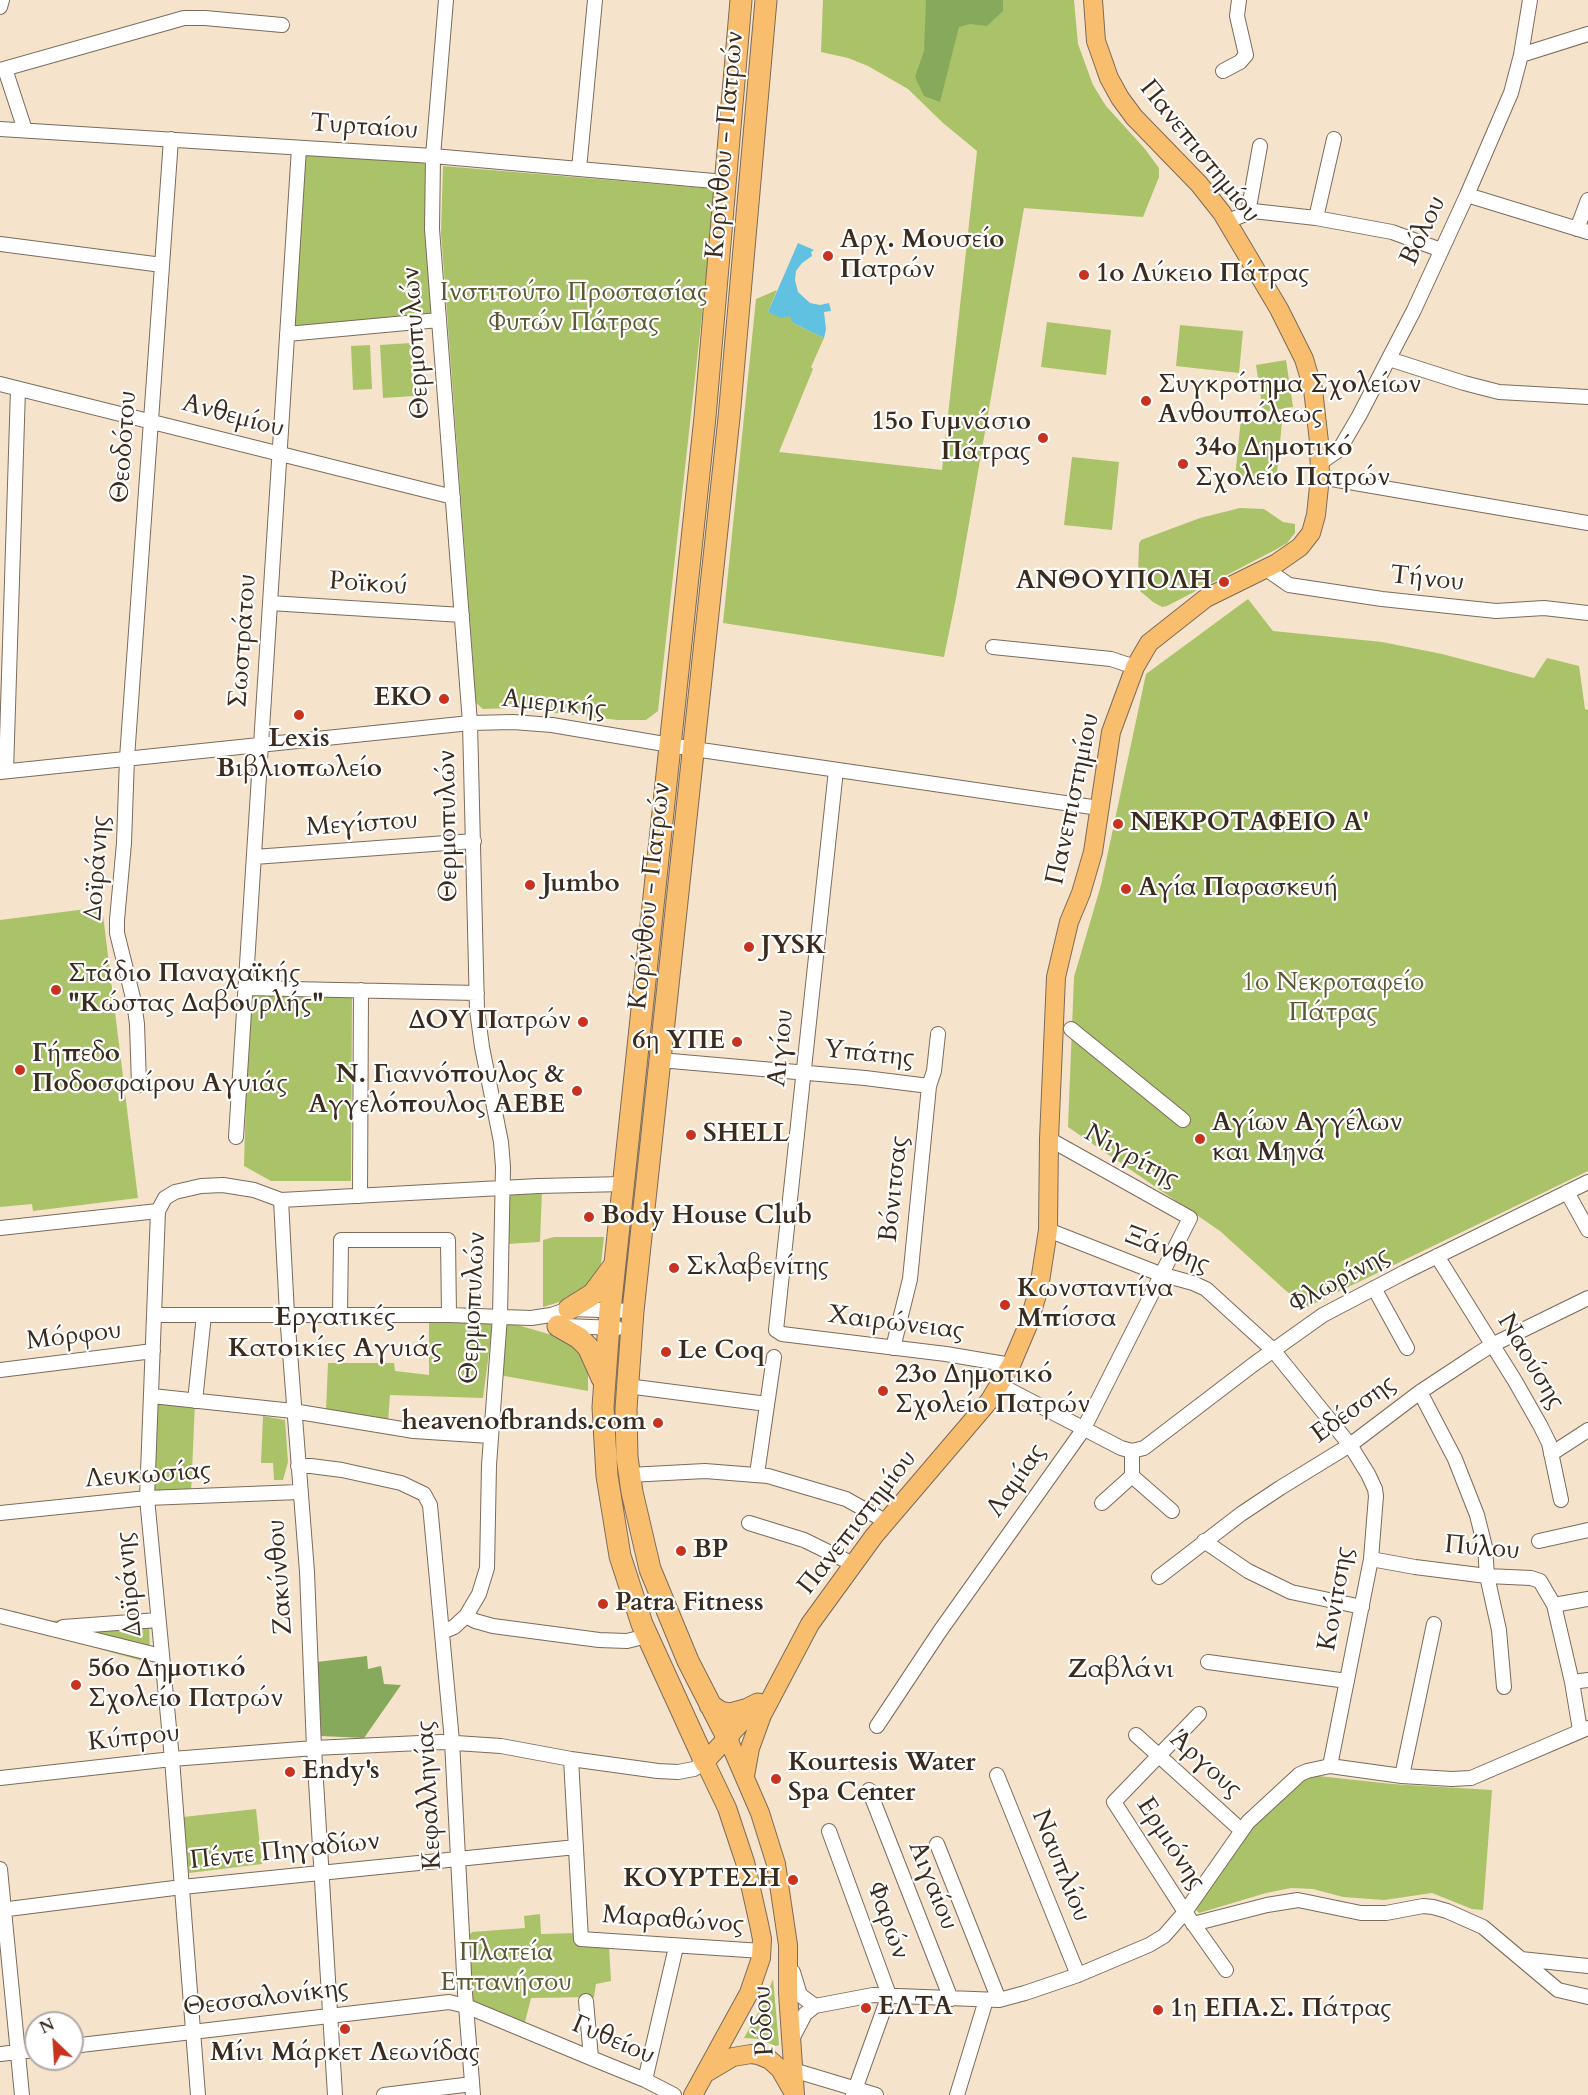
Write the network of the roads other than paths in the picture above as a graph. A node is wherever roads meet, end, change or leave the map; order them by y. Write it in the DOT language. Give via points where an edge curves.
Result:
graph roads {
  1 [pos="2,0"];
  2 [pos="446,0"];
  3 [pos="595,0"];
  4 [pos="741,0"];
  5 [pos="766,0"];
  6 [pos="1094,0"];
  7 [pos="1239,0"];
  8 [pos="1530,0"];
  9 [pos="0,7"];
  10 [pos="282,25"];
  11 [pos="1588,34"];
  12 [pos="1521,55"];
  13 [pos="3,69"];
  14 [pos="1223,71"];
  15 [pos="0,129"];
  16 [pos="24,130"];
  17 [pos="1334,139"];
  18 [pos="171,140"];
  19 [pos="1260,146"];
  20 [pos="299,148"];
  21 [pos="433,156"];
  22 [pos="579,169"];
  23 [pos="725,183"];
  24 [pos="1467,195"];
  25 [pos="1588,200"];
  26 [pos="1248,213"];
  27 [pos="1316,218"];
  28 [pos="1228,221"];
  29 [pos="1583,231"];
  30 [pos="0,244"];
  31 [pos="1441,250"];
  32 [pos="162,265"];
  33 [pos="439,320"];
  34 [pos="287,334"];
  35 [pos="1389,359"];
  36 [pos="0,384"];
  37 [pos="18,388"];
  38 [pos="1588,397"];
  39 [pos="151,420"];
  40 [pos="280,454"];
  41 [pos="1320,470"];
  42 [pos="453,497"];
  43 [pos="1588,521"];
  44 [pos="1266,568"];
  45 [pos="270,603"];
  46 [pos="1588,613"];
  47 [pos="462,615"];
  48 [pos="993,647"];
  49 [pos="1135,668"];
  50 [pos="5,675"];
  51 [pos="470,723"];
  52 [pos="261,745"];
  53 [pos="670,746"];
  54 [pos="694,749"];
  55 [pos="127,758"];
  56 [pos="836,770"];
  57 [pos="3,771"];
  58 [pos="1099,808"];
  59 [pos="474,841"];
  60 [pos="254,856"];
  61 [pos="246,987"];
  62 [pos="361,990"];
  63 [pos="477,993"];
  64 [pos="1071,1029"];
  65 [pos="938,1034"];
  66 [pos="660,1060"];
  67 [pos="804,1072"];
  68 [pos="139,1085"];
  69 [pos="928,1086"];
  70 [pos="1184,1120"];
  71 [pos="236,1137"];
  72 [pos="1049,1139"];
  73 [pos="1588,1182"];
  74 [pos="624,1184"];
  75 [pos="503,1188"];
  76 [pos="1567,1192"];
  77 [pos="360,1196"];
  78 [pos="281,1200"];
  79 [pos="158,1211"];
  80 [pos="1190,1218"];
  81 [pos="0,1228"];
  82 [pos="1048,1230"];
  83 [pos="1588,1230"];
  84 [pos="1437,1256"];
  85 [pos="616,1261"];
  86 [pos="1160,1274"];
  87 [pos="1374,1288"];
  88 [pos="1588,1298"];
  89 [pos="286,1314"];
  90 [pos="155,1315"];
  91 [pos="204,1315"];
  92 [pos="340,1315"];
  93 [pos="449,1315"];
  94 [pos="500,1316"];
  95 [pos="558,1317"];
  96 [pos="609,1319"];
  97 [pos="632,1320"];
  98 [pos="776,1330"];
  99 [pos="1492,1345"];
  100 [pos="893,1348"];
  101 [pos="1407,1348"];
  102 [pos="1273,1350"];
  103 [pos="153,1351"];
  104 [pos="774,1357"];
  105 [pos="1011,1365"];
  106 [pos="0,1370"];
  107 [pos="1000,1385"];
  108 [pos="604,1386"];
  109 [pos="627,1386"];
  110 [pos="1420,1392"];
  111 [pos="152,1396"];
  112 [pos="195,1401"];
  113 [pos="767,1404"];
  114 [pos="293,1411"];
  115 [pos="1083,1430"];
  116 [pos="1588,1430"];
  117 [pos="490,1436"];
  118 [pos="1350,1445"];
  119 [pos="1132,1450"];
  120 [pos="1551,1454"];
  121 [pos="297,1466"];
  122 [pos="757,1474"];
  123 [pos="629,1475"];
  124 [pos="1132,1476"];
  125 [pos="299,1492"];
  126 [pos="147,1498"];
  127 [pos="1562,1500"];
  128 [pos="1102,1503"];
  129 [pos="1172,1511"];
  130 [pos="0,1513"];
  131 [pos="887,1522"];
  132 [pos="749,1523"];
  133 [pos="1588,1530"];
  134 [pos="1204,1541"];
  135 [pos="1539,1541"];
  136 [pos="1371,1559"];
  137 [pos="855,1565"];
  138 [pos="1487,1576"];
  139 [pos="1159,1577"];
  140 [pos="1588,1599"];
  141 [pos="1554,1605"];
  142 [pos="1362,1607"];
  143 [pos="0,1616"];
  144 [pos="466,1616"];
  145 [pos="158,1620"];
  146 [pos="1434,1624"];
  147 [pos="49,1628"];
  148 [pos="442,1632"];
  149 [pos="647,1636"];
  150 [pos="161,1656"];
  151 [pos="1208,1662"];
  152 [pos="1588,1680"];
  153 [pos="1347,1681"];
  154 [pos="1572,1682"];
  155 [pos="778,1684"];
  156 [pos="1504,1687"];
  157 [pos="758,1704"];
  158 [pos="710,1705"];
  159 [pos="1198,1714"];
  160 [pos="877,1726"];
  161 [pos="1584,1729"];
  162 [pos="1136,1735"];
  163 [pos="728,1739"];
  164 [pos="452,1742"];
  165 [pos="314,1748"];
  166 [pos="1159,1757"];
  167 [pos="172,1759"];
  168 [pos="571,1759"];
  169 [pos="705,1762"];
  170 [pos="1330,1766"];
  171 [pos="997,1775"];
  172 [pos="746,1776"];
  173 [pos="1402,1776"];
  174 [pos="0,1778"];
  175 [pos="869,1790"];
  176 [pos="1241,1830"];
  177 [pos="829,1831"];
  178 [pos="937,1844"];
  179 [pos="576,1847"];
  180 [pos="458,1858"];
  181 [pos="0,1869"];
  182 [pos="321,1872"];
  183 [pos="182,1887"];
  184 [pos="2,1909"];
  185 [pos="1189,1918"];
  186 [pos="788,1945"];
  187 [pos="676,1947"];
  188 [pos="762,1951"];
  189 [pos="1521,1959"];
  190 [pos="1588,1966"];
  191 [pos="1226,1970"];
  192 [pos="1078,1975"];
  193 [pos="889,1995"];
  194 [pos="1588,1997"];
  195 [pos="951,1999"];
  196 [pos="992,2000"];
  197 [pos="586,2001"];
  198 [pos="466,2006"];
  199 [pos="815,2006"];
  200 [pos="329,2016"];
  201 [pos="192,2033"];
  202 [pos="791,2041"];
  203 [pos="84,2045"];
  204 [pos="24,2051"];
  205 [pos="18,2052"];
  206 [pos="0,2054"];
  207 [pos="591,2058"];
  208 [pos="793,2070"];
  209 [pos="703,2076"];
  210 [pos="650,2086"];
  211 [pos="473,2089"];
  212 [pos="855,2092"];
  213 [pos="22,2095"];
  214 [pos="198,2095"];
  215 [pos="335,2095"];
  216 [pos="384,2095"];
  217 [pos="674,2095"];
  218 [pos="693,2095"];
  219 [pos="794,2095"];
  220 [pos="876,2095"];
  221 [pos="957,2095"];
  1 -- 9 [label="street"];
  2 -- 21 [label="street, Θερμοπυλών"];
  3 -- 22 [label="street"];
  4 -- 23 [label="highway, Κορίνθου - Πατρών"];
  5 -- 54 [label="highway, Κορίνθου - Πατρών"];
  6 -- 28 [label="main road, Πανεπιστημίου" via="1097,47 1120,98"];
  7 -- 14 [label="street" via="1237,16 1246,56"];
  8 -- 12 [label="street, Βόλου"];
  10 -- 13 [label="street" via="184,18"];
  11 -- 12 [label="street"];
  12 -- 24 [label="street, Βόλου" via="1511,93"];
  13 -- 16 [label="street"];
  15 -- 16 [label="street, Τυρταίου"];
  16 -- 18 [label="street, Τυρταίου"];
  17 -- 27 [label="street"];
  18 -- 20 [label="street, Τυρταίου"];
  18 -- 32 [label="street, Θεοδότου"];
  19 -- 26 [label="street"];
  20 -- 21 [label="street, Τυρταίου"];
  20 -- 34 [label="street, Σωστράτου"];
  21 -- 22 [label="street, Τυρταίου"];
  21 -- 33 [label="street, Θερμοπυλών" via="432,229"];
  22 -- 23 [label="street, Τυρταίου"];
  23 -- 53 [label="highway, Κορίνθου - Πατρών"];
  24 -- 29 [label="street"];
  24 -- 31 [label="street, Βόλου"];
  25 -- 29 [label="street"];
  26 -- 27 [label="street" via="1263,211"];
  26 -- 28 [label="street"];
  27 -- 31 [label="street" via="1367,226"];
  28 -- 41 [label="main road, Πανεπιστημίου" via="1291,331 1309,373 1315,399"];
  30 -- 32 [label="street"];
  31 -- 35 [label="street, Βόλου"];
  32 -- 39 [label="street, Θεοδότου"];
  33 -- 34 [label="street"];
  33 -- 42 [label="street, Θερμοπυλών"];
  34 -- 40 [label="street, Σωστράτου"];
  35 -- 38 [label="street" via="1489,390"];
  35 -- 41 [label="street, Βόλου" via="1342,445"];
  36 -- 37 [label="street, Ανθεμίου"];
  37 -- 39 [label="street, Ανθεμίου"];
  37 -- 50 [label="street"];
  39 -- 40 [label="street, Ανθεμίου"];
  39 -- 55 [label="street, Θεοδότου"];
  40 -- 42 [label="street, Ανθεμίου"];
  40 -- 45 [label="street, Σωστράτου"];
  41 -- 43 [label="street"];
  41 -- 44 [label="main road, Πανεπιστημίου" via="1311,533 1292,554"];
  42 -- 47 [label="street, Θερμοπυλών"];
  44 -- 46 [label="street, Τήνου" via="1289,585 1323,591 1496,611 1544,608"];
  44 -- 49 [label="main road, Πανεπιστημίου" via="1206,598 1149,643"];
  45 -- 47 [label="street, Ροϊκού"];
  45 -- 52 [label="street, Σωστράτου"];
  47 -- 51 [label="street, Θερμοπυλών"];
  48 -- 49 [label="street" via="1111,659"];
  49 -- 58 [label="main road, Πανεπιστημίου" via="1111,732"];
  50 -- 57 [label="street"];
  51 -- 52 [label="street, Αμερικής"];
  51 -- 53 [label="street, Αμερικής" via="552,725"];
  51 -- 59 [label="street, Θερμοπυλών"];
  52 -- 55 [label="street, Αμερικής"];
  52 -- 60 [label="street, Σωστράτου"];
  53 -- 54 [label="street, Αμερικής"];
  53 -- 74 [label="highway, Κορίνθου - Πατρών"];
  54 -- 56 [label="street, Αμερικής"];
  54 -- 66 [label="highway, Κορίνθου - Πατρών"];
  55 -- 57 [label="street, Αμερικής"];
  55 -- 68 [label="street, Δοϊράνης" via="117,933 134,1002"];
  56 -- 58 [label="street, Αμερικής"];
  56 -- 67 [label="street, Αιγίου"];
  58 -- 72 [label="main road, Πανεπιστημίου" via="1093,852 1069,922 1056,977"];
  59 -- 60 [label="street, Μεγίστου"];
  59 -- 63 [label="street, Θερμοπυλών"];
  60 -- 61 [label="street, Σωστράτου"];
  61 -- 62 [label="street"];
  61 -- 71 [label="street, Σωστράτου"];
  62 -- 63 [label="street"];
  62 -- 77 [label="street"];
  63 -- 75 [label="street, Θερμοπυλών" via="482,1047 501,1142"];
  64 -- 70 [label="street"];
  65 -- 69 [label="street, Βόνιτσας" via="934,1071"];
  66 -- 67 [label="street, Υπάτης"];
  66 -- 97 [label="highway, Κορίνθου - Πατρών"];
  67 -- 69 [label="street, Υπάτης"];
  67 -- 98 [label="street, Αιγίου"];
  69 -- 100 [label="street, Βόνιτσας" via="910,1279"];
  72 -- 80 [label="street, Νιγρίτης"];
  72 -- 82 [label="main road, Πανεπιστημίου"];
  73 -- 76 [label="street, Φλωρίνης"];
  74 -- 75 [label="street"];
  74 -- 85 [label="highway, Κορίνθου - Πατρών"];
  75 -- 77 [label="street"];
  75 -- 94 [label="street, Θερμοπυλών"];
  76 -- 83 [label="street"];
  76 -- 84 [label="street, Φλωρίνης"];
  77 -- 78 [label="street"];
  78 -- 79 [label="street" via="254,1190 201,1186 175,1192 165,1198"];
  78 -- 89 [label="street, Ζακύνθου"];
  79 -- 81 [label="street"];
  79 -- 90 [label="street, Δοϊράνης"];
  80 -- 86 [label="street, Λαμίας"];
  82 -- 86 [label="street, Ξάνθης"];
  82 -- 105 [label="main road, Πανεπιστημίου" via="1039,1287"];
  84 -- 87 [label="street, Φλωρίνης"];
  84 -- 99 [label="street, Ναούσης"];
  85 -- 95 [label="highway" via="593,1294"];
  85 -- 96 [label="highway, Κορίνθου - Πατρών"];
  86 -- 102 [label="street, Ξάνθης" via="1206,1290"];
  86 -- 115 [label="street, Λαμίας"];
  87 -- 101 [label="street"];
  87 -- 102 [label="street, Φλωρίνης" via="1323,1315"];
  88 -- 99 [label="street, Εδέσσης"];
  89 -- 91 [label="street"];
  89 -- 92 [label="street"];
  89 -- 114 [label="street, Ζακύνθου"];
  90 -- 91 [label="street"];
  90 -- 103 [label="street, Δοϊράνης"];
  91 -- 112 [label="street"];
  92 -- 93 [label="street"];
  92 -- 93 [label="street" via="341,1240 448,1240"];
  93 -- 94 [label="street"];
  94 -- 95 [label="street"];
  94 -- 117 [label="street, Θερμοπυλών"];
  95 -- 96 [label="street"];
  95 -- 96 [label="street"];
  95 -- 108 [label="highway" via="588,1347"];
  96 -- 97 [label="street"];
  96 -- 108 [label="highway, Κορίνθου - Πατρών"];
  97 -- 109 [label="highway, Κορίνθου - Πατρών"];
  98 -- 100 [label="street, Χαιρώνειας" via="782,1334"];
  99 -- 110 [label="street, Εδέσσης"];
  99 -- 120 [label="street, Ναούσης" via="1540,1425"];
  100 -- 105 [label="street, Χαιρώνειας"];
  102 -- 118 [label="street, Ξάνθης"];
  102 -- 119 [label="street, Φλωρίνης" via="1149,1445"];
  103 -- 106 [label="street, Μόρφου"];
  103 -- 111 [label="street, Δοϊράνης"];
  104 -- 113 [label="street"];
  105 -- 107 [label="main road, Πανεπιστημίου"];
  107 -- 115 [label="street"];
  107 -- 131 [label="main road, Πανεπιστημίου"];
  108 -- 149 [label="highway, Κορίνθου - Πατρών" via="610,1502 620,1556"];
  109 -- 113 [label="street"];
  109 -- 123 [label="highway, Κορίνθου - Πατρών"];
  110 -- 118 [label="street, Εδέσσης"];
  110 -- 138 [label="street" via="1473,1503 1485,1547"];
  111 -- 112 [label="street"];
  111 -- 126 [label="street, Δοϊράνης"];
  112 -- 114 [label="street"];
  113 -- 122 [label="street"];
  114 -- 117 [label="street" via="414,1431"];
  114 -- 121 [label="street, Ζακύνθου"];
  115 -- 119 [label="street"];
  115 -- 160 [label="street, Λαμίας"];
  116 -- 120 [label="street"];
  117 -- 144 [label="street, Θερμοπυλών" via="489,1559 483,1585"];
  118 -- 134 [label="street, Εδέσσης"];
  118 -- 136 [label="street, Κονίτσης" via="1375,1489"];
  119 -- 124 [label="street"];
  120 -- 127 [label="street, Ναούσης"];
  121 -- 125 [label="street, Ζακύνθου"];
  121 -- 148 [label="street, Κεφαλληνίας" via="319,1466 382,1478 424,1494 431,1510"];
  122 -- 123 [label="street" via="693,1471"];
  122 -- 131 [label="street" via="838,1496"];
  123 -- 158 [label="highway, Κορίνθου - Πατρών" via="652,1575"];
  124 -- 128 [label="street"];
  124 -- 129 [label="street"];
  125 -- 126 [label="street, Λευκωσίας"];
  125 -- 165 [label="street, Ζακύνθου"];
  126 -- 130 [label="street, Λευκωσίας"];
  126 -- 145 [label="street, Δοϊράνης"];
  131 -- 137 [label="main road, Πανεπιστημίου"];
  132 -- 137 [label="street" via="804,1540"];
  133 -- 135 [label="street"];
  134 -- 139 [label="street, Εδέσσης"];
  134 -- 142 [label="street" via="1291,1592"];
  136 -- 138 [label="street, Πύλου"];
  136 -- 142 [label="street, Κονίτσης"];
  137 -- 155 [label="main road, Πανεπιστημίου" via="810,1624"];
  138 -- 141 [label="street, Πύλου" via="1536,1579"];
  138 -- 156 [label="street" via="1499,1630"];
  140 -- 141 [label="street"];
  141 -- 154 [label="street, Πύλου"];
  142 -- 153 [label="street, Κονίτσης"];
  143 -- 147 [label="street"];
  144 -- 148 [label="street, Θερμοπυλών" via="461,1623"];
  144 -- 149 [label="street" via="493,1626 599,1640 627,1641"];
  145 -- 147 [label="street"];
  145 -- 150 [label="street, Δοϊράνης"];
  146 -- 173 [label="street"];
  147 -- 150 [label="street"];
  148 -- 164 [label="street, Κεφαλληνίας"];
  149 -- 169 [label="highway, Κορίνθου - Πατρών"];
  150 -- 167 [label="street, Δοϊράνης"];
  151 -- 153 [label="street"];
  152 -- 154 [label="street"];
  153 -- 170 [label="street, Κονίτσης"];
  154 -- 161 [label="street, Πύλου"];
  155 -- 157 [label="main road, Πανεπιστημίου"];
  155 -- 172 [label="main road, Πανεπιστημίου" via="752,1739"];
  157 -- 158 [label="highway" via="730,1713"];
  157 -- 163 [label="main road, Πανεπιστημίου"];
  158 -- 163 [label="highway, Κορίνθου - Πατρών"];
  159 -- 166 [label="street"];
  161 -- 173 [label="street" via="1471,1778"];
  162 -- 166 [label="street, Άργους"];
  163 -- 169 [label="main road, Πανεπιστημίου"];
  163 -- 172 [label="main road, Κορίνθου - Πατρών"];
  164 -- 165 [label="street, Κύπρου"];
  164 -- 168 [label="street"];
  164 -- 180 [label="street, Κεφαλληνίας"];
  165 -- 167 [label="street, Κύπρου"];
  165 -- 182 [label="street, Ζακύνθου"];
  166 -- 176 [label="street, Άργους"];
  166 -- 185 [label="street, Ερμιόνης" via="1114,1802"];
  167 -- 174 [label="street, Κύπρου"];
  167 -- 183 [label="street, Δοϊράνης"];
  168 -- 169 [label="street" via="678,1772"];
  168 -- 179 [label="street"];
  169 -- 188 [label="main road" via="739,1840"];
  170 -- 173 [label="street"];
  170 -- 176 [label="street" via="1300,1774"];
  171 -- 192 [label="street, Ναυπλίου"];
  172 -- 186 [label="main road, Πανεπιστημίου" via="773,1851"];
  175 -- 195 [label="street, Αιγαίου"];
  176 -- 185 [label="street"];
  177 -- 193 [label="street, Φαρών"];
  178 -- 196 [label="street"];
  179 -- 180 [label="street, Πέντε Πηγαδίων"];
  179 -- 187 [label="street, Μαραθώνος" via="581,1939"];
  180 -- 182 [label="street, Πέντε Πηγαδίων"];
  180 -- 198 [label="street, Κεφαλληνίας"];
  181 -- 184 [label="street"];
  182 -- 183 [label="street, Πέντε Πηγαδίων"];
  182 -- 200 [label="street, Ζακύνθου"];
  183 -- 184 [label="street, Πέντε Πηγαδίων"];
  183 -- 201 [label="street, Δοϊράνης"];
  184 -- 205 [label="street"];
  185 -- 189 [label="street" via="1284,1901 1307,1901 1361,1913 1433,1907 1483,1927"];
  185 -- 191 [label="street, Ερμιόνης"];
  185 -- 192 [label="street" via="1149,1945"];
  186 -- 199 [label="street" via="797,1990"];
  186 -- 202 [label="main road, Ρόδου"];
  187 -- 188 [label="street, Μαραθώνος"];
  187 -- 210 [label="street"];
  188 -- 209 [label="main road" via="749,1993"];
  189 -- 190 [label="street"];
  189 -- 194 [label="street" via="1558,1990"];
  192 -- 196 [label="street"];
  193 -- 195 [label="street"];
  193 -- 199 [label="street"];
  193 -- 212 [label="street, Φαρών"];
  195 -- 196 [label="street"];
  196 -- 221 [label="street"];
  197 -- 207 [label="street"];
  198 -- 200 [label="street, Θεσσαλονίκης" via="449,2002"];
  198 -- 207 [label="street, Γυθείου"];
  198 -- 211 [label="street, Κεφαλληνίας"];
  199 -- 202 [label="street" via="805,2014"];
  200 -- 201 [label="street, Θεσσαλονίκης"];
  200 -- 215 [label="street, Ζακύνθου"];
  201 -- 203 [label="street, Θεσσαλονίκης"];
  201 -- 214 [label="street, Δοϊράνης"];
  202 -- 208 [label="main road, Ρόδου"];
  204 -- 205 [label="street"];
  205 -- 206 [label="street"];
  205 -- 213 [label="street"];
  207 -- 210 [label="street, Γυθείου"];
  208 -- 212 [label="street"];
  208 -- 219 [label="main road, Ρόδου"];
  209 -- 218 [label="main road"];
  209 -- 219 [label="main road" via="733,2057 758,2055 780,2069"];
  210 -- 217 [label="street, Γυθείου"];
  211 -- 216 [label="street"];
  212 -- 220 [label="street"];
}
